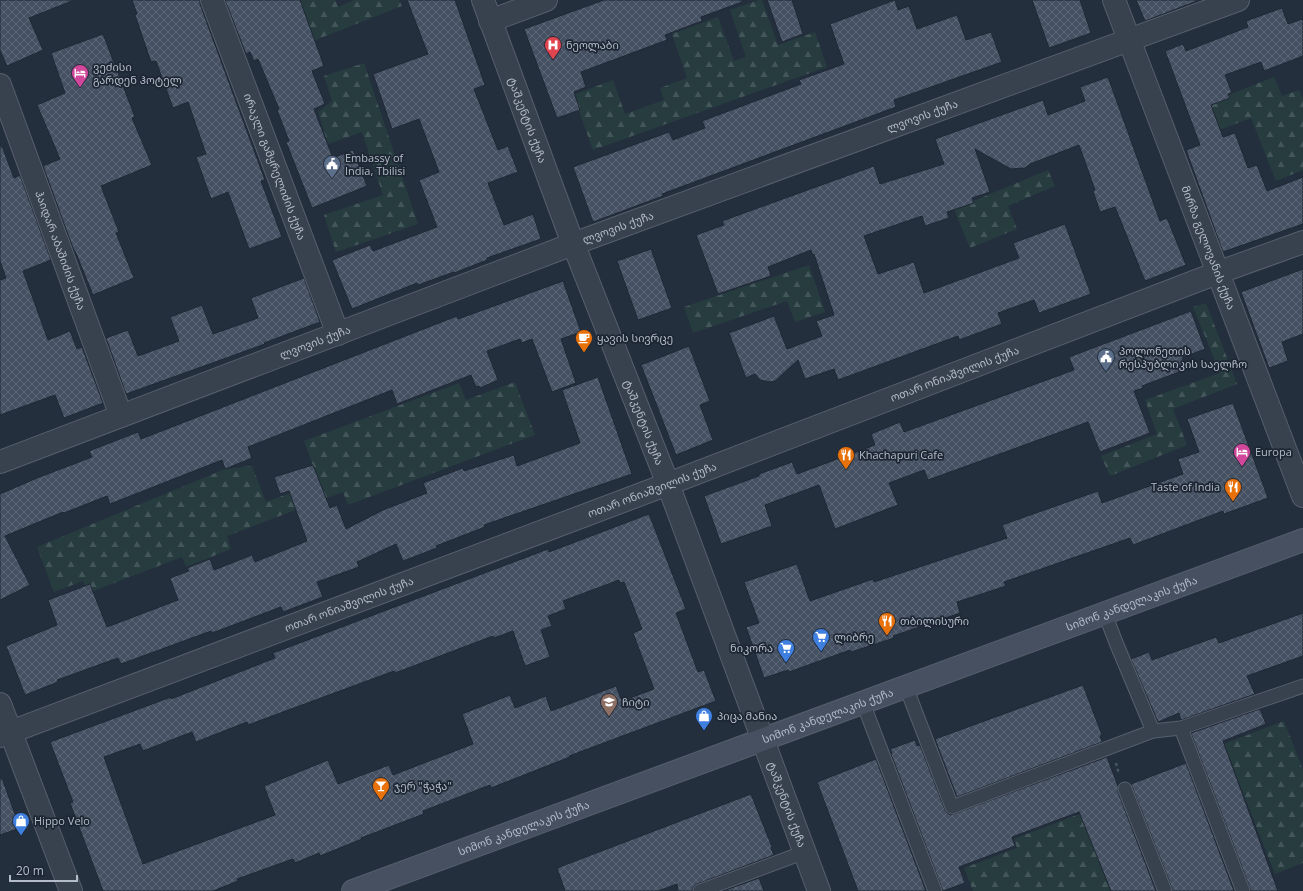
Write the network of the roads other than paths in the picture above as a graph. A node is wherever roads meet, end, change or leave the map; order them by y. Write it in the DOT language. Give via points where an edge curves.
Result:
graph roads {
  1 [pos="212,0"];
  2 [pos="483,0"];
  3 [pos="546,0"];
  4 [pos="1114,0"];
  5 [pos="1238,0"];
  6 [pos="490,21"];
  7 [pos="1130,41"];
  8 [pos="0,85"];
  9 [pos="1303,242"];
  10 [pos="574,244"];
  11 [pos="1217,273"];
  12 [pos="338,334"];
  13 [pos="121,416"];
  14 [pos="0,462"];
  15 [pos="668,484"];
  16 [pos="1303,496"];
  17 [pos="1303,540"];
  18 [pos="1105,614"];
  19 [pos="1303,686"];
  20 [pos="906,687"];
  21 [pos="863,703"];
  22 [pos="0,704"];
  23 [pos="1181,728"];
  24 [pos="1154,731"];
  25 [pos="5,734"];
  26 [pos="763,740"];
  27 [pos="1125,789"];
  28 [pos="805,852"];
  29 [pos="71,891"];
  30 [pos="353,891"];
  31 [pos="700,891"];
  32 [pos="819,891"];
  33 [pos="935,891"];
  34 [pos="1165,891"];
  35 [pos="1243,891"];
  1 -- 12 [label="street, ირაკლი გამყრელიძის ქუჩა"];
  2 -- 6 [label="street, ტაშკენტის ქუჩა"];
  3 -- 6 [label="street"];
  4 -- 7 [label="street, მირზა გელოვანის ქუჩა"];
  5 -- 7 [label="street, ლვოვის ქუჩა"];
  6 -- 10 [label="street, ტაშკენტის ქუჩა"];
  7 -- 10 [label="street, ლვოვის ქუჩა"];
  7 -- 11 [label="street, მირზა გელოვანის ქუჩა"];
  8 -- 13 [label="street, ჰაიდარ აბაშიძის ქუჩა"];
  9 -- 11 [label="street, ოთარ ონიაშვილის ქუჩა"];
  10 -- 12 [label="street, ლვოვის ქუჩა"];
  10 -- 15 [label="street, ტაშკენტის ქუჩა"];
  11 -- 15 [label="street, ოთარ ონიაშვილის ქუჩა"];
  11 -- 16 [label="street, მირზა გელოვანის ქუჩა"];
  12 -- 13 [label="street, ლვოვის ქუჩა"];
  13 -- 14 [label="street, ლვოვის ქუჩა"];
  15 -- 25 [label="street, ოთარ ონიაშვილის ქუჩა"];
  15 -- 26 [label="street, ტაშკენტის ქუჩა"];
  17 -- 18 [label="main road, სიმონ კანდელაკის ქუჩა"];
  18 -- 20 [label="main road, სიმონ კანდელაკის ქუჩა"];
  18 -- 24 [label="lane"];
  19 -- 23 [label="lane"];
  20 -- 21 [label="main road, სიმონ კანდელაკის ქუჩა"];
  20 -- 24 [label="lane" via="952,807"];
  21 -- 26 [label="main road, სიმონ კანდელაკის ქუჩა"];
  21 -- 33 [label="lane"];
  22 -- 25 [label="street"];
  23 -- 24 [label="lane"];
  23 -- 35 [label="lane"];
  25 -- 29 [label="street"];
  26 -- 28 [label="street, ტაშკენტის ქუჩა"];
  26 -- 30 [label="main road, სიმონ კანდელაკის ქუჩა"];
  27 -- 34 [label="lane"];
  28 -- 31 [label="lane"];
  28 -- 32 [label="street, ტაშკენტის ქუჩა"];
}
